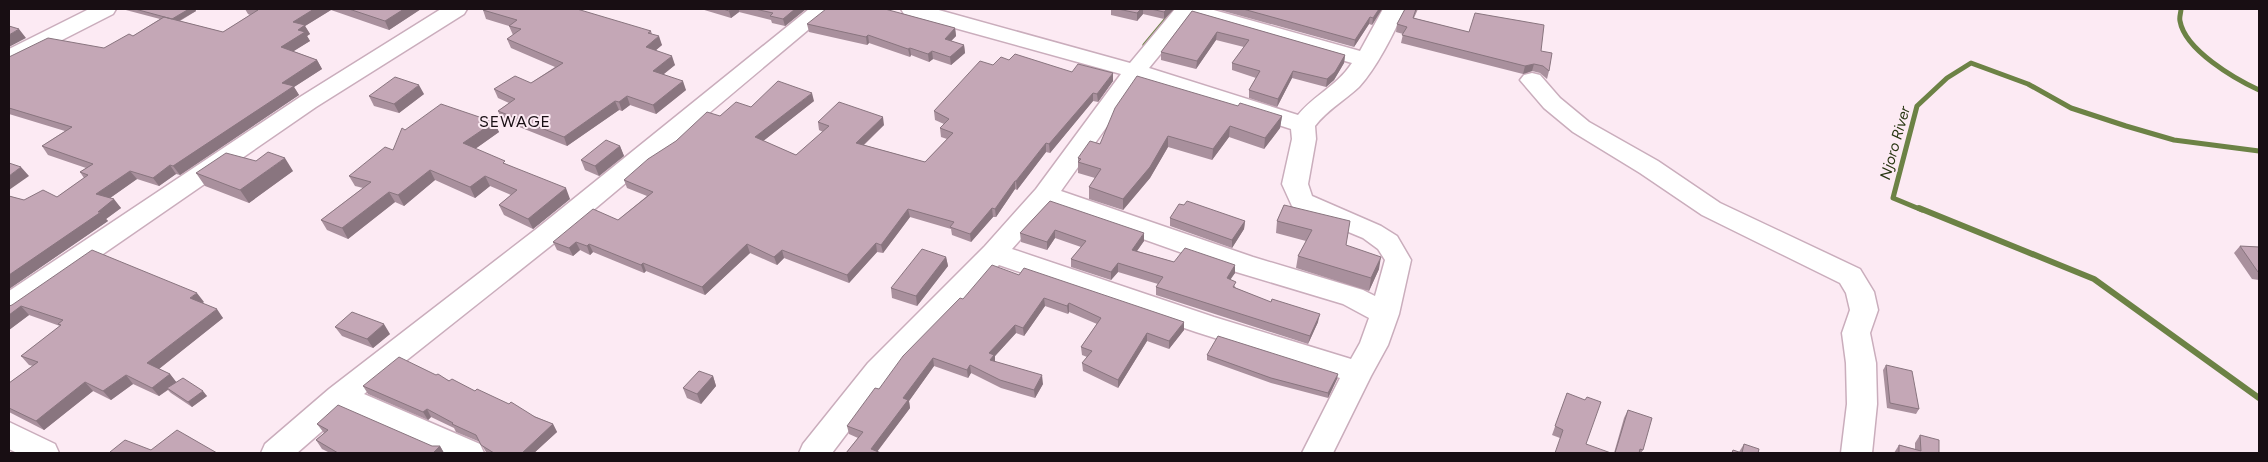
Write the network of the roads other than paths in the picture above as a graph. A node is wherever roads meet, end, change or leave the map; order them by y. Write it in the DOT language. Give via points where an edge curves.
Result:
graph roads {
  1 [pos="105,9"];
  2 [pos="456,9"];
  3 [pos="822,9"];
  4 [pos="912,9"];
  5 [pos="1187,9"];
  6 [pos="1394,9"];
  7 [pos="9,58"];
  8 [pos="1366,60"];
  9 [pos="1135,71"];
  10 [pos="1532,80"];
  11 [pos="1303,125"];
  12 [pos="1044,195"];
  13 [pos="994,253"];
  14 [pos="9,305"];
  15 [pos="1385,314"];
  16 [pos="1358,372"];
  17 [pos="340,398"];
  18 [pos="9,434"];
  19 [pos="44,453"];
  20 [pos="276,453"];
  21 [pos="469,453"];
  22 [pos="814,453"];
  23 [pos="1318,453"];
  24 [pos="1857,453"];
  1 -- 7 [label="street"];
  2 -- 14 [label="street" via="308,102"];
  3 -- 17 [label="street" via="544,237"];
  4 -- 9 [label="street"];
  5 -- 8 [label="street"];
  5 -- 9 [label="street"];
  6 -- 8 [label="street"];
  8 -- 11 [label="street" via="1338,94 1317,107"];
  9 -- 11 [label="street"];
  9 -- 12 [label="street"];
  10 -- 24 [label="street" via="1552,103 1581,127 1711,209 1850,276 1860,292 1864,310 1856,333 1862,404"];
  11 -- 15 [label="street" via="1304,138 1295,184 1301,200 1372,232 1388,243 1398,260"];
  12 -- 13 [label="street"];
  12 -- 15 [label="street" via="1242,264 1353,297"];
  13 -- 16 [label="street" via="1206,325"];
  13 -- 22 [label="street" via="878,371"];
  15 -- 16 [label="street" via="1374,345"];
  16 -- 23 [label="street"];
  17 -- 20 [label="street"];
  17 -- 21 [label="street"];
  18 -- 19 [label="street"];
}
